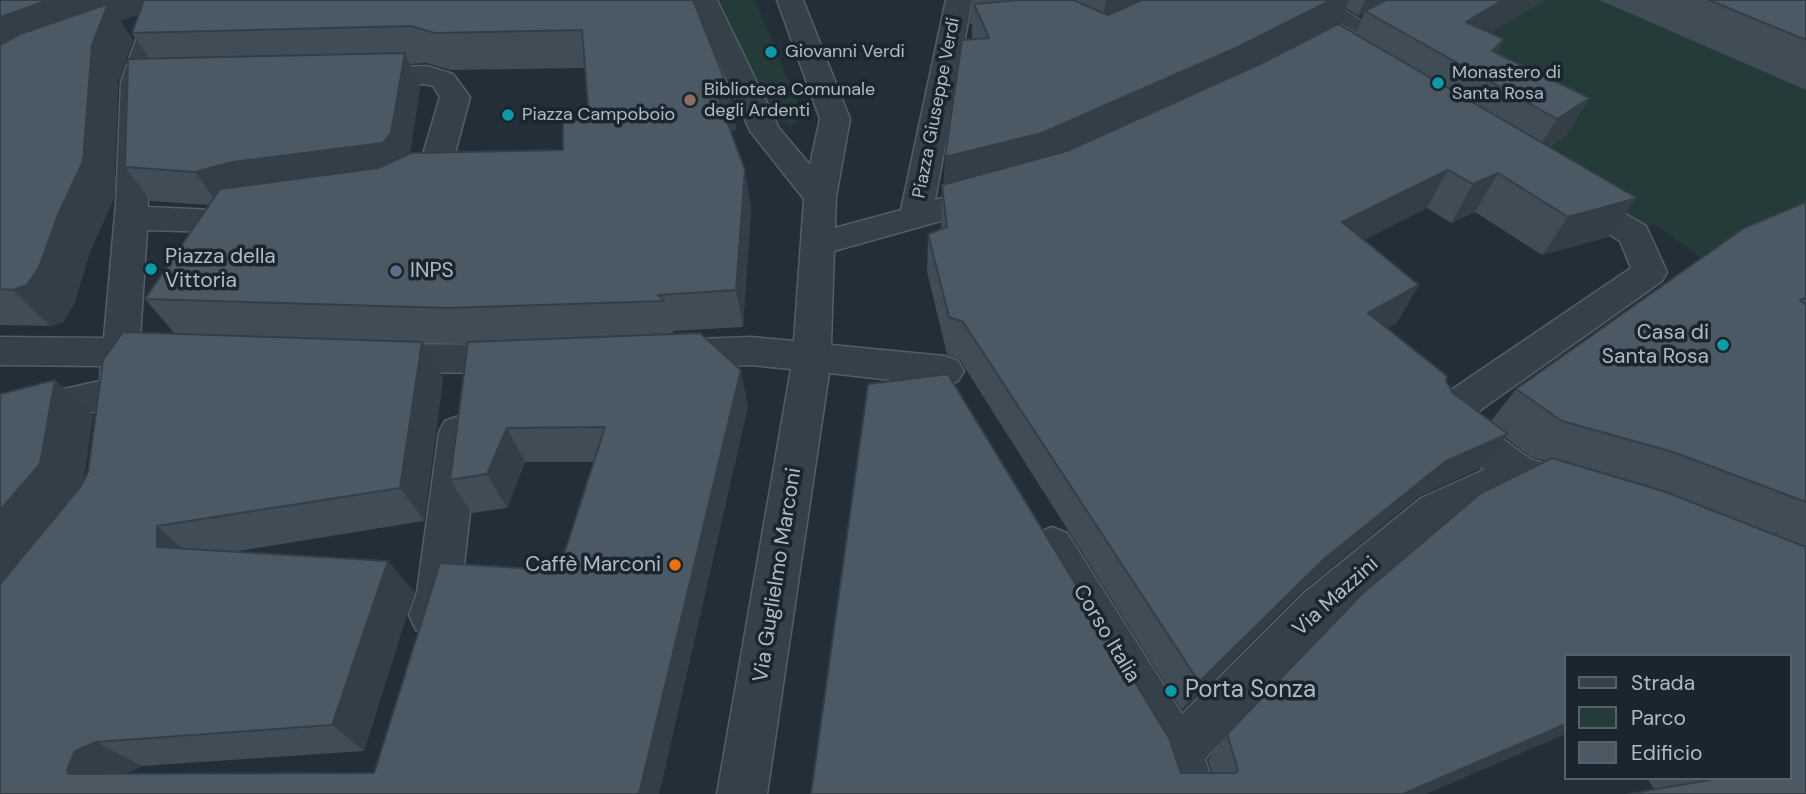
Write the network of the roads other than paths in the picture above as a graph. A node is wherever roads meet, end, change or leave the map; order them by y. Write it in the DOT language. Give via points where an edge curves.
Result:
graph roads {
  1 [pos="181,0"];
  2 [pos="704,0"];
  3 [pos="790,0"];
  4 [pos="959,0"];
  5 [pos="1314,0"];
  6 [pos="158,20"];
  7 [pos="1372,22"];
  8 [pos="121,33"];
  9 [pos="1338,41"];
  10 [pos="330,78"];
  11 [pos="1551,184"];
  12 [pos="1022,187"];
  13 [pos="371,195"];
  14 [pos="820,197"];
  15 [pos="281,206"];
  16 [pos="131,211"];
  17 [pos="922,214"];
  18 [pos="214,221"];
  19 [pos="818,244"];
  20 [pos="187,253"];
  21 [pos="160,284"];
  22 [pos="121,339"];
  23 [pos="0,351"];
  24 [pos="203,353"];
  25 [pos="631,355"];
  26 [pos="812,356"];
  27 [pos="342,357"];
  28 [pos="549,358"];
  29 [pos="467,361"];
  30 [pos="965,402"];
  31 [pos="0,421"];
  32 [pos="1517,472"];
  33 [pos="1609,499"];
  34 [pos="1029,507"];
  35 [pos="419,658"];
  36 [pos="1178,752"];
  37 [pos="742,794"];
  38 [pos="1191,794"];
  1 -- 6 [label="street"];
  2 -- 14 [label="street" via="765,131"];
  3 -- 14 [label="street" via="835,119"];
  4 -- 17 [label="street, Piazza Giuseppe Verdi" via="966,33"];
  5 -- 7 [label="lane"];
  6 -- 8 [label="street"];
  6 -- 16 [label="street"];
  7 -- 9 [label="street"];
  10 -- 13 [label="street" via="428,75 443,79 455,97 438,157 412,186"];
  11 -- 32 [label="street" via="1634,234 1650,272 1443,416"];
  12 -- 17 [label="street"];
  14 -- 19 [label="street"];
  15 -- 18 [label="street"];
  16 -- 18 [label="street"];
  16 -- 22 [label="street"];
  17 -- 19 [label="street"];
  18 -- 20 [label="street"];
  19 -- 26 [label="street"];
  21 -- 22 [label="street"];
  22 -- 23 [label="street"];
  22 -- 24 [label="street"];
  22 -- 31 [label="street" via="116,411 14,414"];
  25 -- 26 [label="street" via="727,352"];
  26 -- 30 [label="street" via="945,371"];
  26 -- 37 [label="street, Via Guglielmo Marconi"];
  27 -- 29 [label="street"];
  28 -- 29 [label="street"];
  29 -- 35 [label="street" via="439,592"];
  32 -- 33 [label="street"];
  32 -- 36 [label="street, Via Mazzini" via="1436,511 1321,607"];
  34 -- 36 [label="street, Corso Italia"];
  36 -- 38 [label="street, Corso Italia"];
}
